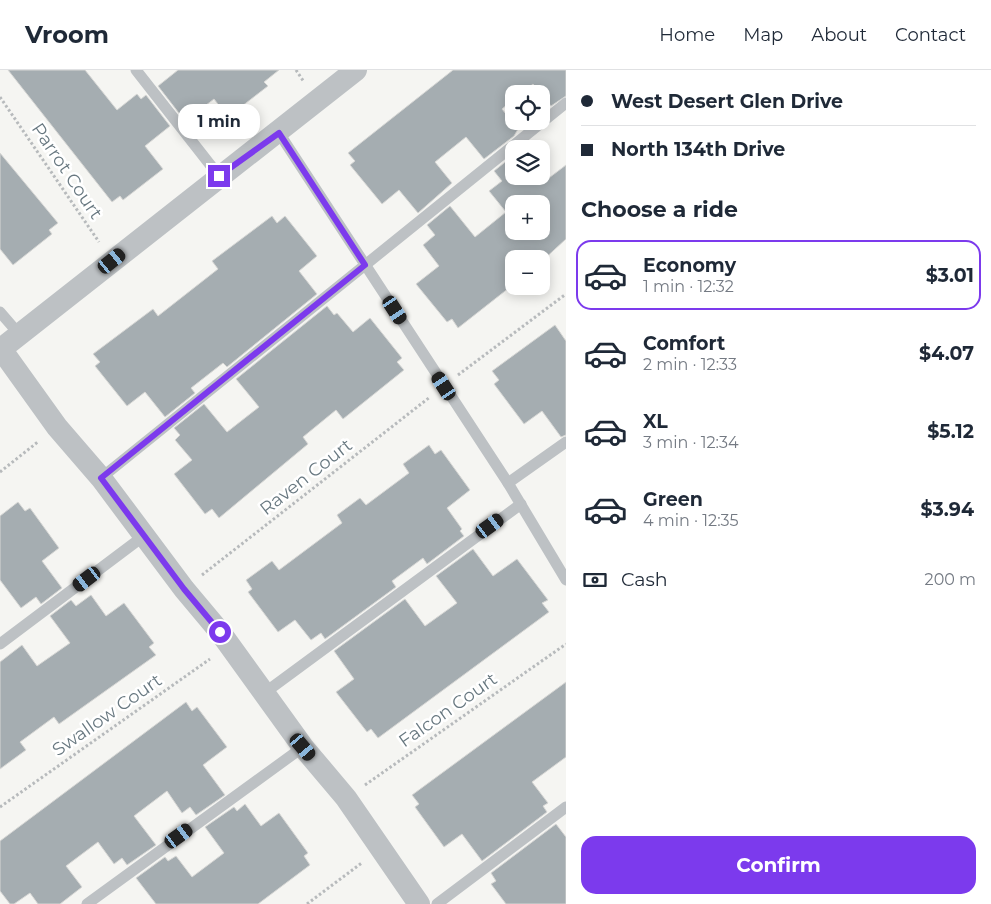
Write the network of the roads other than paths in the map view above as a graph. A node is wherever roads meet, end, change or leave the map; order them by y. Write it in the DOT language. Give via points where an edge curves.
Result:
graph roads {
  1 [pos="136,70"];
  2 [pos="356,70"];
  3 [pos="566,103"];
  4 [pos="279,133"];
  5 [pos="219,176"];
  6 [pos="365,265"];
  7 [pos="0,312"];
  8 [pos="20,334"];
  9 [pos="0,349"];
  10 [pos="566,442"];
  11 [pos="101,478"];
  12 [pos="508,484"];
  13 [pos="521,504"];
  14 [pos="145,535"];
  15 [pos="566,580"];
  16 [pos="0,644"];
  17 [pos="263,694"];
  18 [pos="303,747"];
  19 [pos="566,807"];
  20 [pos="87,904"];
  21 [pos="419,904"];
  22 [pos="437,904"];
  1 -- 5 [label="lane"];
  2 -- 4 [label="street"];
  3 -- 6 [label="lane"];
  4 -- 5 [label="street"];
  4 -- 6 [label="lane"];
  5 -- 8 [label="street"];
  6 -- 11 [label="lane"];
  6 -- 12 [label="lane"];
  7 -- 8 [label="lane"];
  8 -- 9 [label="street"];
  9 -- 11 [label="street" via="57,428"];
  10 -- 12 [label="lane"];
  11 -- 14 [label="street"];
  12 -- 13 [label="lane"];
  13 -- 15 [label="lane"];
  13 -- 17 [label="lane"];
  14 -- 16 [label="lane"];
  14 -- 17 [label="street"];
  17 -- 18 [label="street"];
  18 -- 20 [label="lane"];
  18 -- 21 [label="street" via="346,798"];
  19 -- 22 [label="lane"];
}
